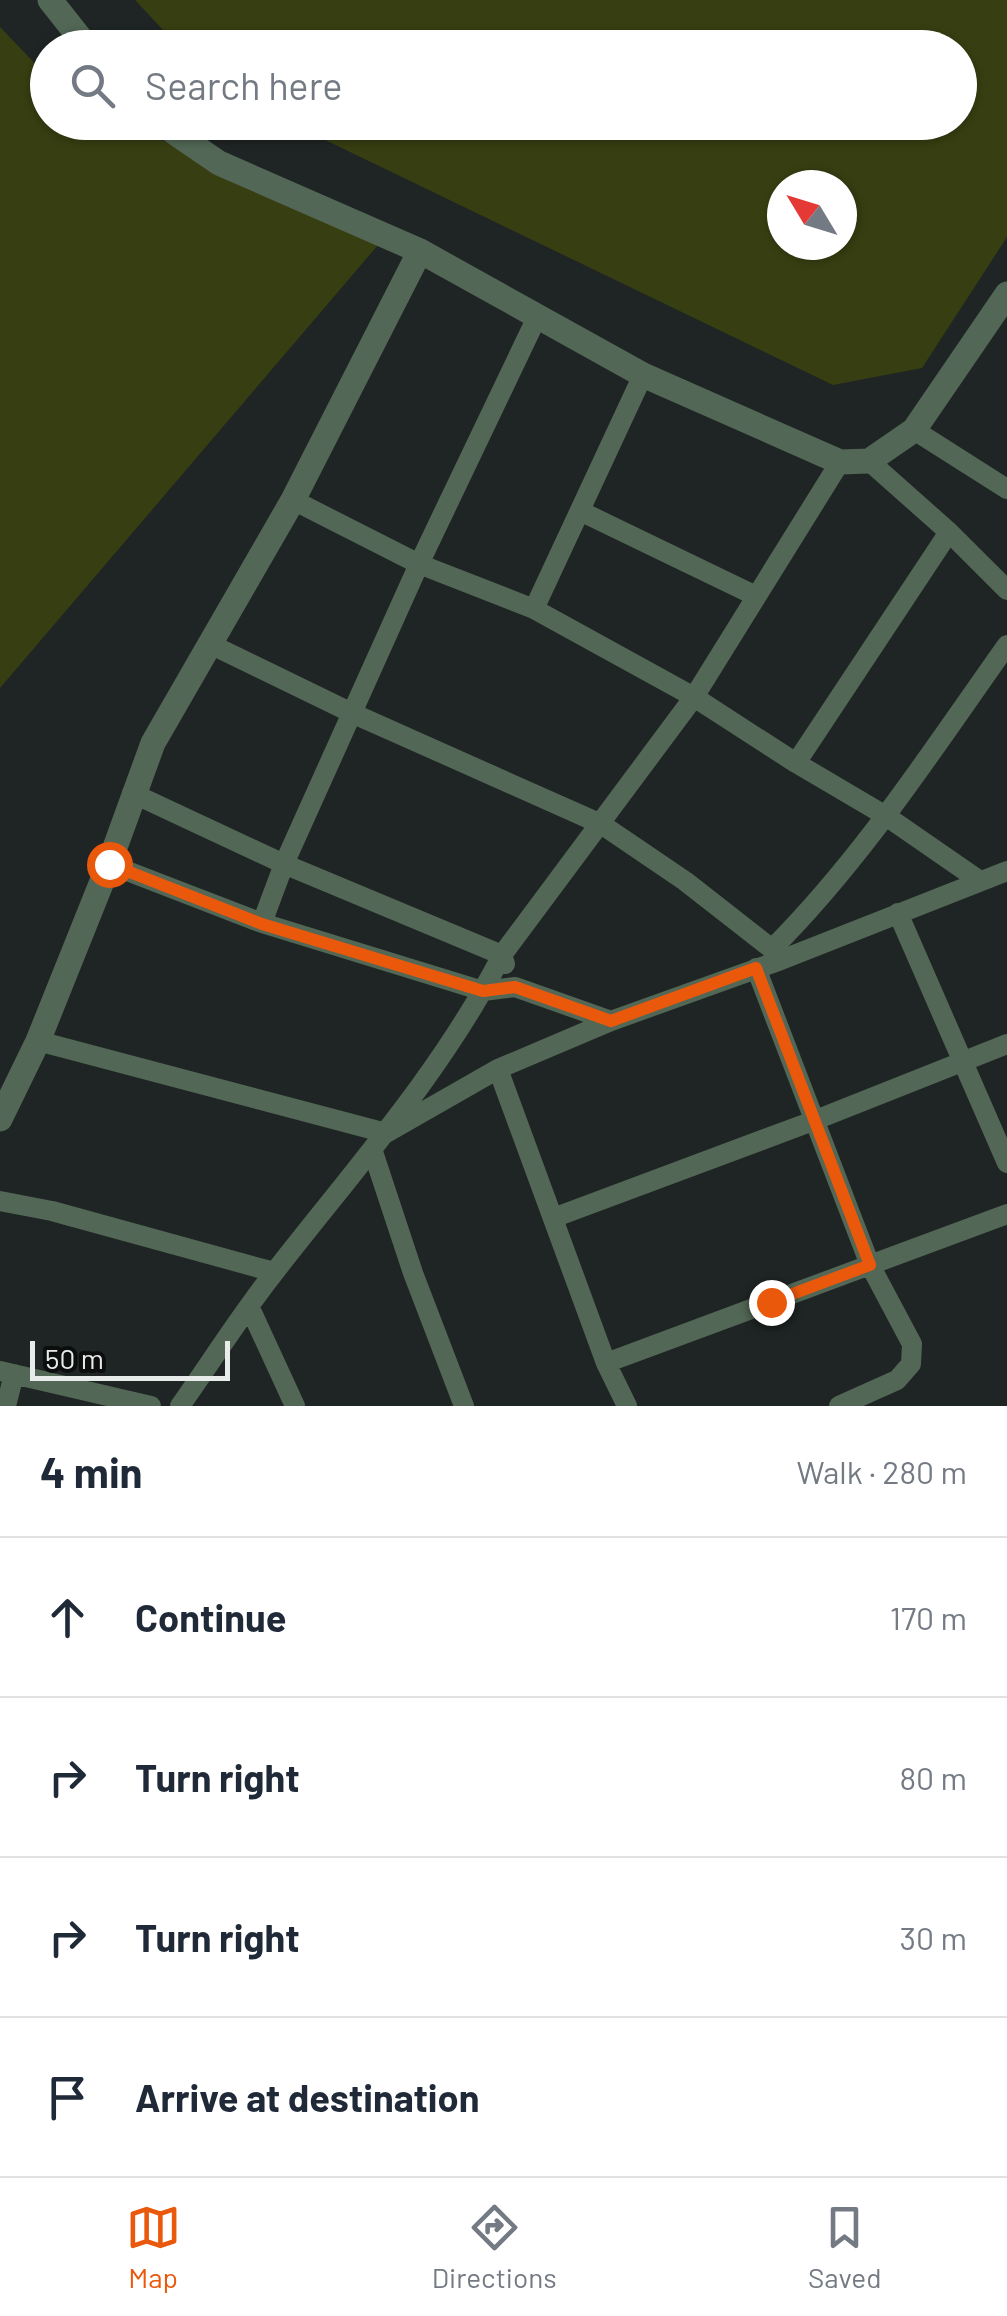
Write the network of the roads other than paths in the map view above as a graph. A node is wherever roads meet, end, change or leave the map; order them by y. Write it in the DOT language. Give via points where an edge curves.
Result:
graph roads {
  1 [pos="50,0"];
  2 [pos="74,30"];
  3 [pos="185,140"];
  4 [pos="420,251"];
  5 [pos="1007,294"];
  6 [pos="538,315"];
  7 [pos="644,374"];
  8 [pos="914,430"];
  9 [pos="869,461"];
  10 [pos="840,462"];
  11 [pos="1007,489"];
  12 [pos="293,500"];
  13 [pos="580,511"];
  14 [pos="950,532"];
  15 [pos="419,564"];
  16 [pos="1007,590"];
  17 [pos="756,596"];
  18 [pos="534,609"];
  19 [pos="210,644"];
  20 [pos="1007,645"];
  21 [pos="694,697"];
  22 [pos="354,714"];
  23 [pos="796,763"];
  24 [pos="132,793"];
  25 [pos="886,816"];
  26 [pos="601,824"];
  27 [pos="109,864"];
  28 [pos="284,864"];
  29 [pos="1007,871"];
  30 [pos="980,881"];
  31 [pos="898,914"];
  32 [pos="262,924"];
  33 [pos="776,954"];
  34 [pos="502,955"];
  35 [pos="756,968"];
  36 [pos="515,987"];
  37 [pos="483,991"];
  38 [pos="611,1021"];
  39 [pos="38,1041"];
  40 [pos="1007,1044"];
  41 [pos="963,1062"];
  42 [pos="498,1068"];
  43 [pos="0,1119"];
  44 [pos="813,1121"];
  45 [pos="386,1133"];
  46 [pos="373,1152"];
  47 [pos="1007,1162"];
  48 [pos="0,1201"];
  49 [pos="1007,1214"];
  50 [pos="553,1218"];
  51 [pos="870,1265"];
  52 [pos="274,1272"];
  53 [pos="249,1306"];
  54 [pos="606,1363"];
  55 [pos="7,1373"];
  56 [pos="6,1406"];
  57 [pos="151,1406"];
  58 [pos="180,1406"];
  59 [pos="295,1406"];
  60 [pos="464,1406"];
  61 [pos="627,1406"];
  62 [pos="839,1406"];
  1 -- 2 [label="street"];
  3 -- 4 [label="street" via="219,163"];
  4 -- 6 [label="street"];
  4 -- 12 [label="street"];
  5 -- 8 [label="street"];
  6 -- 7 [label="street"];
  6 -- 15 [label="street"];
  7 -- 10 [label="street"];
  7 -- 13 [label="street"];
  8 -- 9 [label="street"];
  8 -- 11 [label="street"];
  9 -- 10 [label="street"];
  9 -- 14 [label="street"];
  10 -- 17 [label="street"];
  12 -- 15 [label="street"];
  12 -- 19 [label="street"];
  13 -- 17 [label="street"];
  13 -- 18 [label="street"];
  14 -- 16 [label="street"];
  14 -- 23 [label="street"];
  15 -- 18 [label="street"];
  15 -- 22 [label="street"];
  17 -- 21 [label="street"];
  18 -- 21 [label="street"];
  19 -- 22 [label="street"];
  19 -- 24 [label="street" via="152,743"];
  20 -- 25 [label="street"];
  21 -- 23 [label="street"];
  21 -- 26 [label="street"];
  22 -- 26 [label="street"];
  22 -- 28 [label="street"];
  23 -- 25 [label="street"];
  24 -- 27 [label="street"];
  24 -- 28 [label="street"];
  25 -- 30 [label="street"];
  25 -- 33 [label="street"];
  26 -- 33 [label="street"];
  26 -- 34 [label="street"];
  27 -- 32 [label="street"];
  27 -- 39 [label="street"];
  28 -- 32 [label="street"];
  28 -- 34 [label="street"];
  29 -- 30 [label="street"];
  30 -- 31 [label="street"];
  31 -- 33 [label="street"];
  31 -- 41 [label="street"];
  32 -- 37 [label="street"];
  33 -- 35 [label="street"];
  34 -- 36 [label="street"];
  34 -- 37 [label="street"];
  35 -- 38 [label="street"];
  35 -- 44 [label="street"];
  36 -- 37 [label="street"];
  36 -- 38 [label="street"];
  37 -- 45 [label="street"];
  38 -- 42 [label="street"];
  39 -- 43 [label="street"];
  39 -- 45 [label="street"];
  40 -- 41 [label="street"];
  41 -- 44 [label="street"];
  41 -- 47 [label="street"];
  42 -- 45 [label="street"];
  42 -- 50 [label="street"];
  44 -- 50 [label="street"];
  44 -- 51 [label="street"];
  45 -- 46 [label="street"];
  46 -- 52 [label="street"];
  46 -- 60 [label="street"];
  48 -- 52 [label="street"];
  49 -- 51 [label="street"];
  50 -- 54 [label="street"];
  51 -- 54 [label="street"];
  51 -- 62 [label="street" via="912,1344 911,1364 897,1380"];
  52 -- 53 [label="street"];
  53 -- 58 [label="street"];
  53 -- 59 [label="street"];
  54 -- 61 [label="street"];
  55 -- 56 [label="street"];
  55 -- 57 [label="street"];
}
